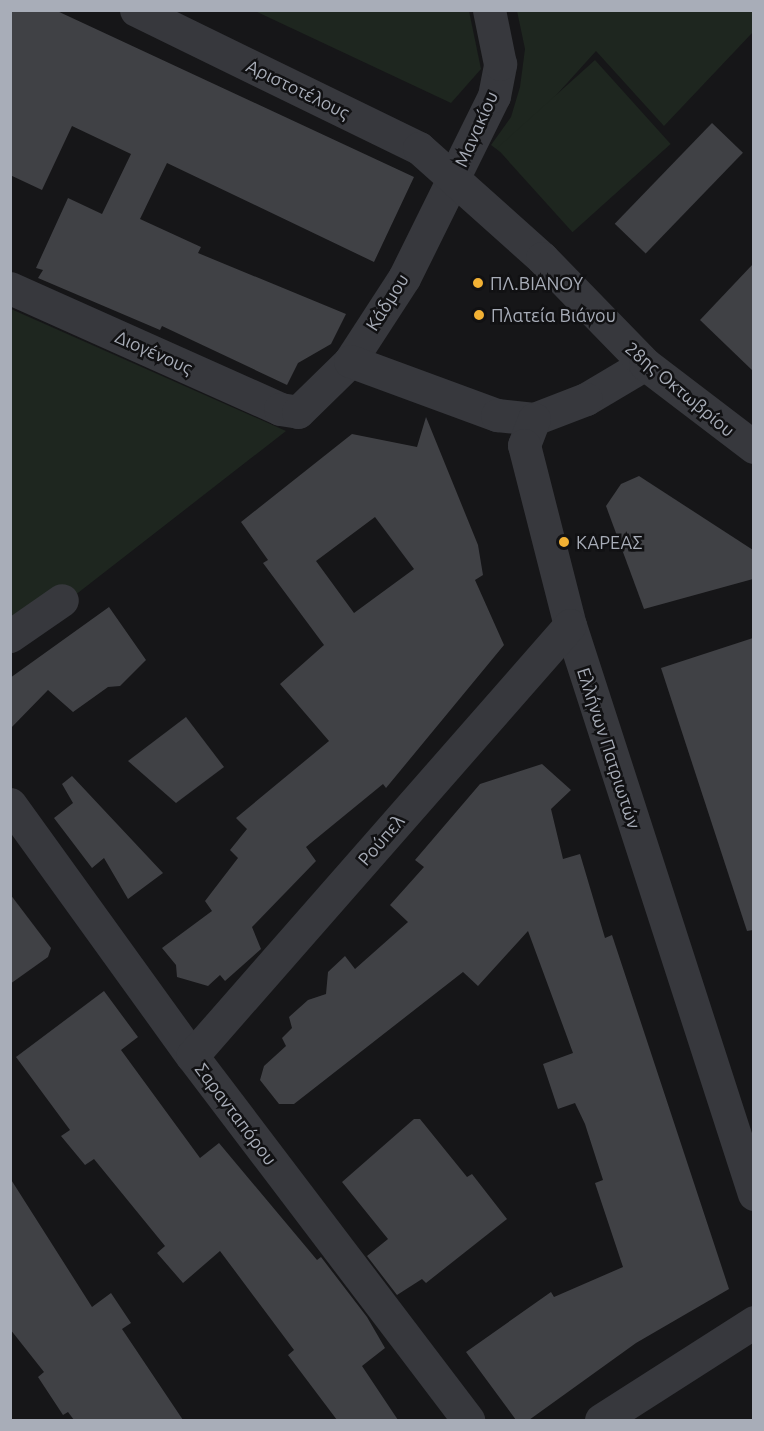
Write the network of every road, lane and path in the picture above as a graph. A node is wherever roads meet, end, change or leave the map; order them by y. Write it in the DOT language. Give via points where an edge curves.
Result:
graph roads {
  1 [pos="136,10"];
  2 [pos="489,10"];
  3 [pos="455,176"];
  4 [pos="10,288"];
  5 [pos="350,361"];
  6 [pos="645,364"];
  7 [pos="298,412"];
  8 [pos="534,420"];
  9 [pos="753,447"];
  10 [pos="62,600"];
  11 [pos="570,625"];
  12 [pos="10,636"];
  13 [pos="10,804"];
  14 [pos="192,1056"];
  15 [pos="753,1194"];
  16 [pos="753,1322"];
  17 [pos="468,1420"];
  18 [pos="601,1420"];
  1 -- 3 [label="street, Αριστοτέλους" via="419,148"];
  2 -- 3 [label="street, Μανακίου" via="500,64 494,96"];
  3 -- 5 [label="street, Κάδμου" via="404,278"];
  3 -- 6 [label="street, 28ης Οκτωβρίου"];
  4 -- 7 [label="street, Διογένους" via="280,409"];
  5 -- 7 [label="street, Κάδμου"];
  5 -- 8 [label="street" via="497,415"];
  6 -- 8 [label="street" via="586,399"];
  6 -- 9 [label="street, 28ης Οκτωβρίου"];
  8 -- 11 [label="street, Ελλήνων Πατριωτών" via="524,445"];
  10 -- 12 [label="street"];
  11 -- 14 [label="street, Ρούπελ"];
  11 -- 15 [label="street, Ελλήνων Πατριωτών"];
  13 -- 14 [label="street, Σαρανταπόρου"];
  14 -- 17 [label="street, Σαρανταπόρου"];
  16 -- 18 [label="street"];
}
